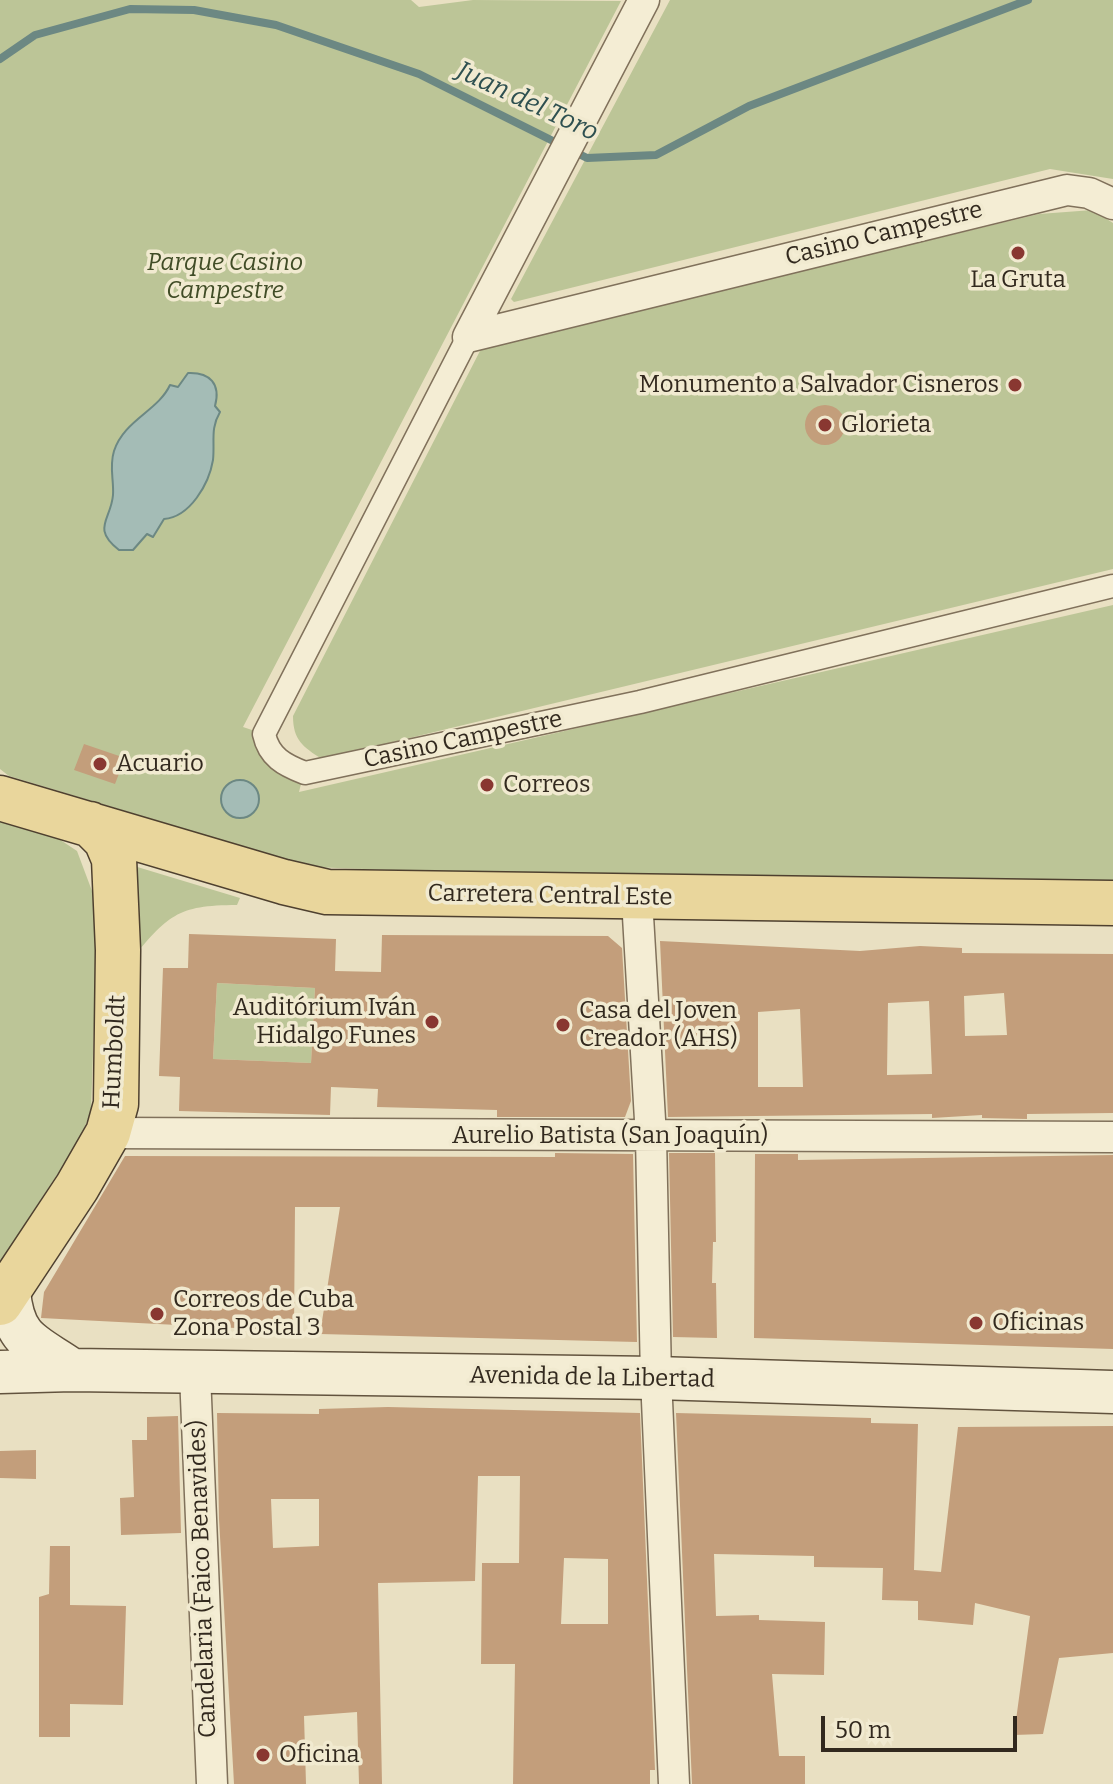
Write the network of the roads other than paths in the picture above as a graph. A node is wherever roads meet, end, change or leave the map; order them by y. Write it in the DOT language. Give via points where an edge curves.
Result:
graph roads {
  1 [pos="644,0"];
  2 [pos="1113,204"];
  3 [pos="468,337"];
  4 [pos="1113,586"];
  5 [pos="1,797"];
  6 [pos="90,824"];
  7 [pos="637,899"];
  8 [pos="1113,903"];
  9 [pos="108,1133"];
  10 [pos="651,1137"];
  11 [pos="1113,1137"];
  12 [pos="3,1298"];
  13 [pos="72,1370"];
  14 [pos="0,1372"];
  15 [pos="195,1374"];
  16 [pos="656,1378"];
  17 [pos="1113,1392"];
  18 [pos="212,1784"];
  19 [pos="674,1784"];
  1 -- 3 [label="street, Casino Campestre"];
  2 -- 3 [label="street, Casino Campestre" via="1067,190"];
  3 -- 4 [label="street, Casino Campestre" via="264,734 275,758 305,773 640,702"];
  5 -- 6 [label="main road, Carretera Central Este"];
  6 -- 7 [label="main road, Carretera Central Este" via="327,892"];
  6 -- 9 [label="main road, Humboldt" via="106,840 114,859 118,1075"];
  7 -- 8 [label="main road, Carretera Central Este"];
  7 -- 10 [label="street"];
  9 -- 10 [label="street, Aurelio Batista (San Joaquín)"];
  9 -- 12 [label="main road, Humboldt"];
  10 -- 11 [label="street, Aurelio Batista (San Joaquín)"];
  10 -- 16 [label="street"];
  12 -- 13 [label="main road" via="23,1335"];
  13 -- 14 [label="main road, Avenida de la Libertad"];
  13 -- 15 [label="main road, Avenida de la Libertad"];
  15 -- 16 [label="main road, Avenida de la Libertad"];
  15 -- 18 [label="street, Candelaria (Faico Benavides)"];
  16 -- 17 [label="main road, Avenida de la Libertad"];
  16 -- 19 [label="street"];
}
